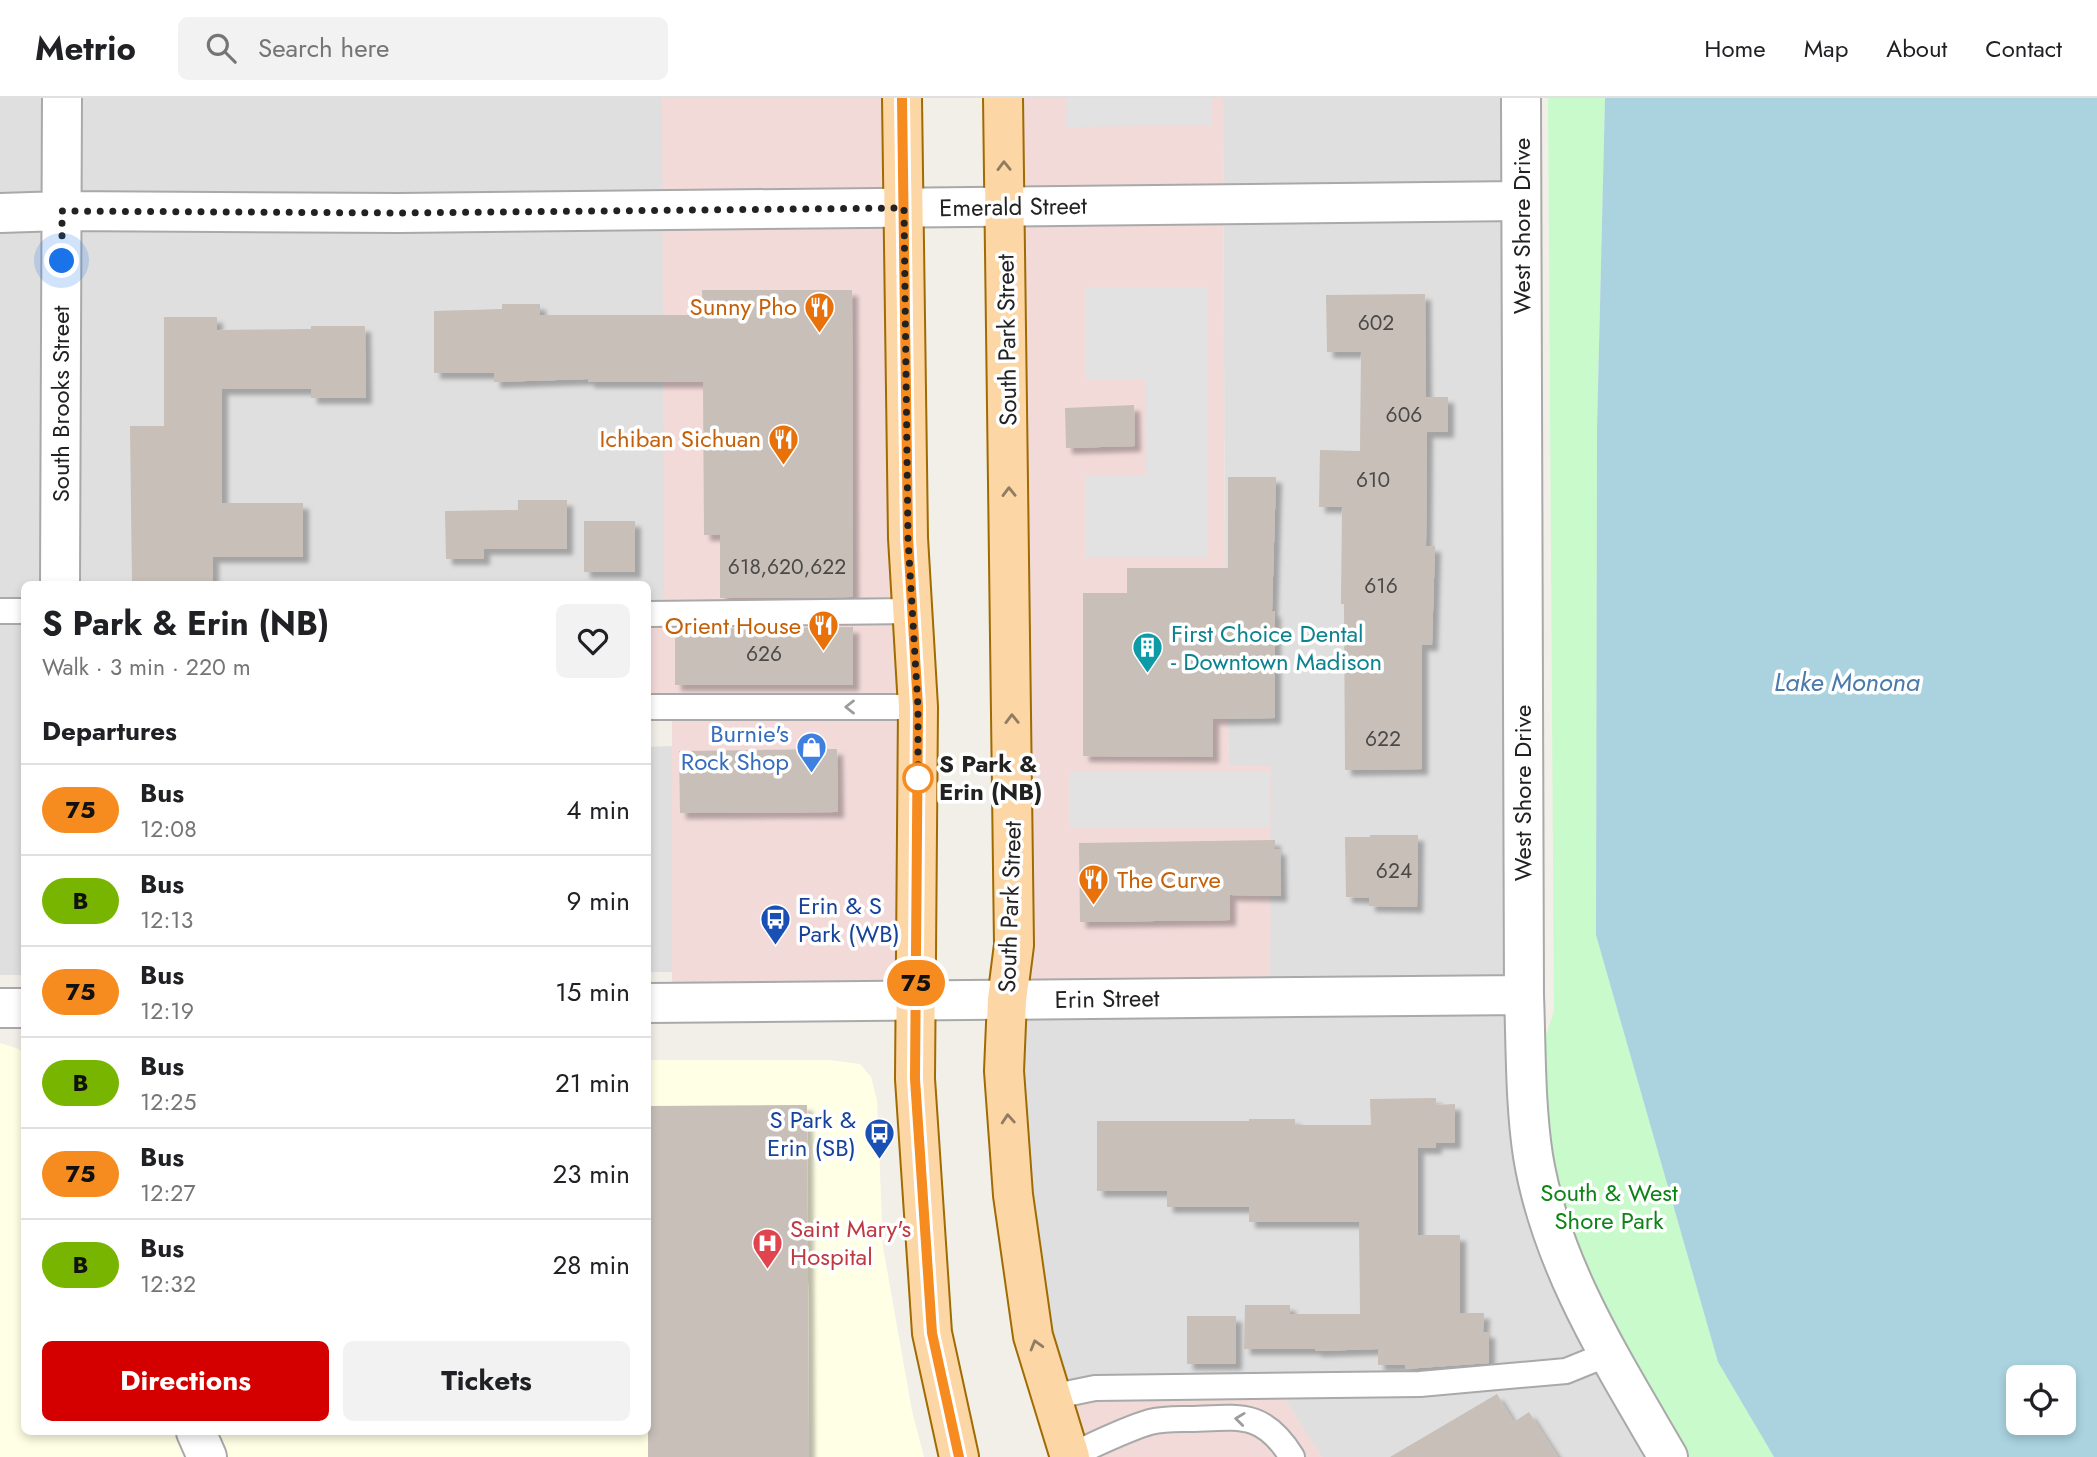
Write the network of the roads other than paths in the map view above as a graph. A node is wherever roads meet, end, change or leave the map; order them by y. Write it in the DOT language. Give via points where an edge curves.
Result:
graph roads {
  1 [pos="62,98"];
  2 [pos="902,98"];
  3 [pos="1003,98"];
  4 [pos="1521,98"];
  5 [pos="1521,201"];
  6 [pos="1005,207"];
  7 [pos="904,208"];
  8 [pos="62,211"];
  9 [pos="0,213"];
  10 [pos="61,581"];
  11 [pos="0,611"];
  12 [pos="21,611"];
  13 [pos="912,611"];
  14 [pos="651,614"];
  15 [pos="651,707"];
  16 [pos="918,707"];
  17 [pos="1524,995"];
  18 [pos="1007,1000"];
  19 [pos="915,1001"];
  20 [pos="651,1003"];
  21 [pos="0,1008"];
  22 [pos="21,1008"];
  23 [pos="1608,1354"];
  24 [pos="1051,1397"];
  25 [pos="196,1435"];
  26 [pos="1070,1456"];
  27 [pos="206,1457"];
  28 [pos="959,1457"];
  29 [pos="1292,1457"];
  30 [pos="1668,1457"];
  1 -- 8 [label="street, South Brooks Street"];
  2 -- 7 [label="main road"];
  6 -- 3 [label="main road, South Park Street, one-way"];
  4 -- 5 [label="street, West Shore Drive"];
  5 -- 6 [label="street, Emerald Street"];
  5 -- 17 [label="street, West Shore Drive"];
  6 -- 7 [label="street, Emerald Street"];
  18 -- 6 [label="main road, South Park Street, one-way" via="1014,945"];
  7 -- 8 [label="street, Emerald Street"];
  7 -- 13 [label="main road"];
  8 -- 9 [label="street, Emerald Street"];
  8 -- 10 [label="street, South Brooks Street"];
  11 -- 12 [label="lane"];
  13 -- 14 [label="lane"];
  13 -- 16 [label="main road"];
  16 -- 15 [label="lane, one-way"];
  16 -- 19 [label="main road"];
  17 -- 18 [label="street, Erin Street"];
  17 -- 23 [label="street, West Shore Drive" via="1533,1156 1549,1224"];
  18 -- 19 [label="street, Erin Street"];
  24 -- 18 [label="main road, South Park Street, one-way" via="1033,1336 1013,1195 1004,1071"];
  19 -- 20 [label="street, Erin Street"];
  19 -- 28 [label="main road" via="915,1079 932,1333"];
  21 -- 22 [label="street"];
  23 -- 24 [label="lane" via="1566,1371 1420,1384 1095,1388"];
  23 -- 30 [label="street, West Shore Drive"];
  24 -- 26 [label="main road, South Park Street"];
  25 -- 27 [label="street"];
  29 -- 26 [label="lane, one-way" via="1279,1437 1245,1418 1152,1421"];
}
